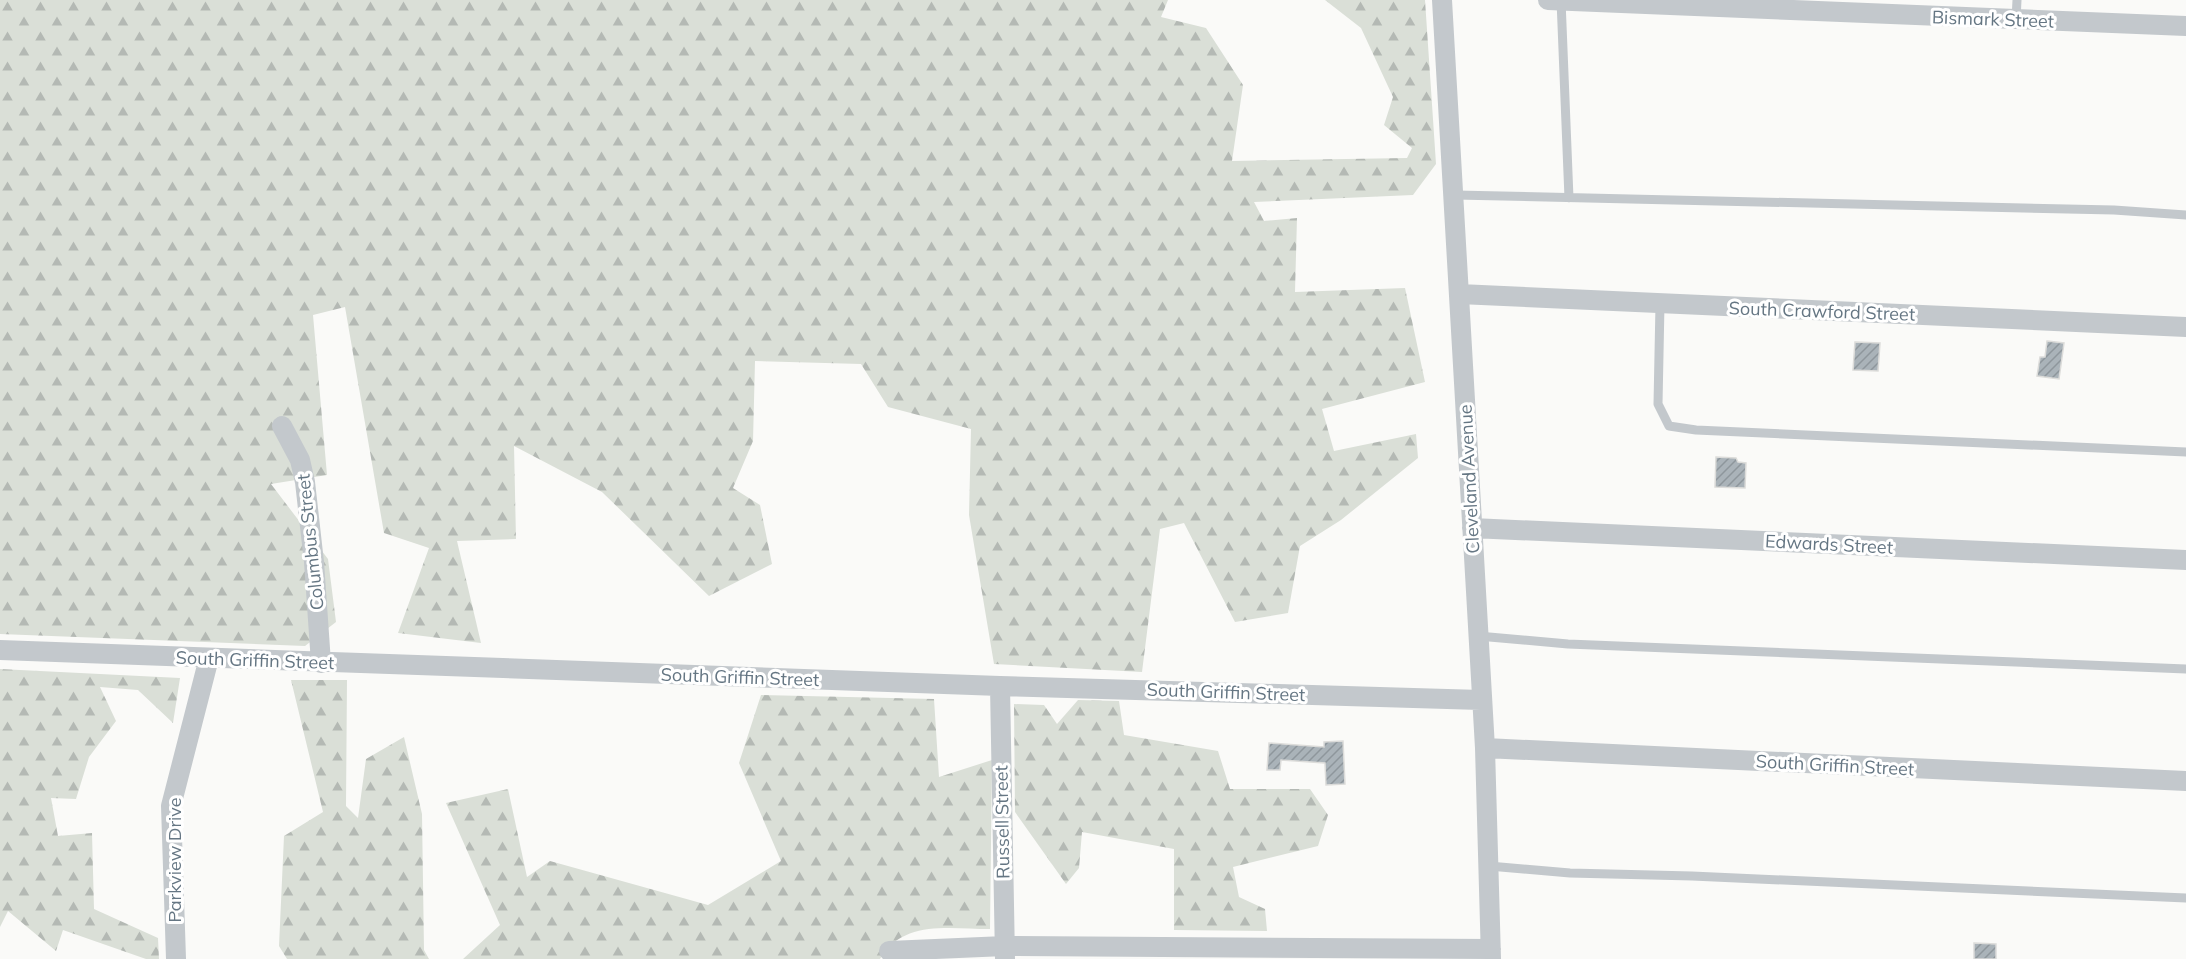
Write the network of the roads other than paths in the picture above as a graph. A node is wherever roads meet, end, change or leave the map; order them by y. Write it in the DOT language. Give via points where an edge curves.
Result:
graph roads {
  1 [pos="1442,0"];
  2 [pos="1548,0"];
  3 [pos="1561,0"];
  4 [pos="2017,10"];
  5 [pos="2186,26"];
  6 [pos="1455,195"];
  7 [pos="1569,198"];
  8 [pos="2186,215"];
  9 [pos="1459,294"];
  10 [pos="1660,304"];
  11 [pos="2186,327"];
  12 [pos="282,426"];
  13 [pos="2186,452"];
  14 [pos="1472,528"];
  15 [pos="2186,560"];
  16 [pos="1478,636"];
  17 [pos="0,650"];
  18 [pos="209,658"];
  19 [pos="321,663"];
  20 [pos="2186,669"];
  21 [pos="1000,686"];
  22 [pos="1481,700"];
  23 [pos="1485,748"];
  24 [pos="2186,781"];
  25 [pos="1489,866"];
  26 [pos="2186,898"];
  27 [pos="889,951"];
  28 [pos="1005,952"];
  29 [pos="1491,954"];
  30 [pos="176,959"];
  1 -- 6 [label="street, Cleveland Avenue"];
  2 -- 3 [label="street, Bismark Street"];
  3 -- 4 [label="street, Bismark Street"];
  3 -- 7 [label="lane"];
  4 -- 5 [label="street, Bismark Street"];
  6 -- 7 [label="lane"];
  6 -- 9 [label="street, Cleveland Avenue"];
  7 -- 8 [label="lane" via="2115,210"];
  9 -- 10 [label="street, South Crawford Street"];
  9 -- 14 [label="street, Cleveland Avenue"];
  10 -- 11 [label="street, South Crawford Street"];
  10 -- 13 [label="lane" via="1658,404 1669,426 1708,431"];
  12 -- 19 [label="street, Columbus Street" via="300,460 304,482"];
  14 -- 15 [label="street, Edwards Street"];
  14 -- 16 [label="street, Cleveland Avenue"];
  16 -- 20 [label="lane" via="1568,644"];
  16 -- 22 [label="street, Cleveland Avenue"];
  17 -- 18 [label="street, South Griffin Street"];
  18 -- 19 [label="street, South Griffin Street"];
  18 -- 30 [label="street, Parkview Drive" via="171,806"];
  19 -- 21 [label="street, South Griffin Street"];
  21 -- 22 [label="street, South Griffin Street"];
  21 -- 28 [label="street, Russell Street"];
  22 -- 23 [label="street, Cleveland Avenue"];
  23 -- 24 [label="street, South Griffin Street"];
  23 -- 25 [label="street, Cleveland Avenue"];
  25 -- 26 [label="lane" via="1570,873"];
  25 -- 29 [label="street, Cleveland Avenue"];
  27 -- 28 [label="street"];
  28 -- 29 [label="street"];
}
